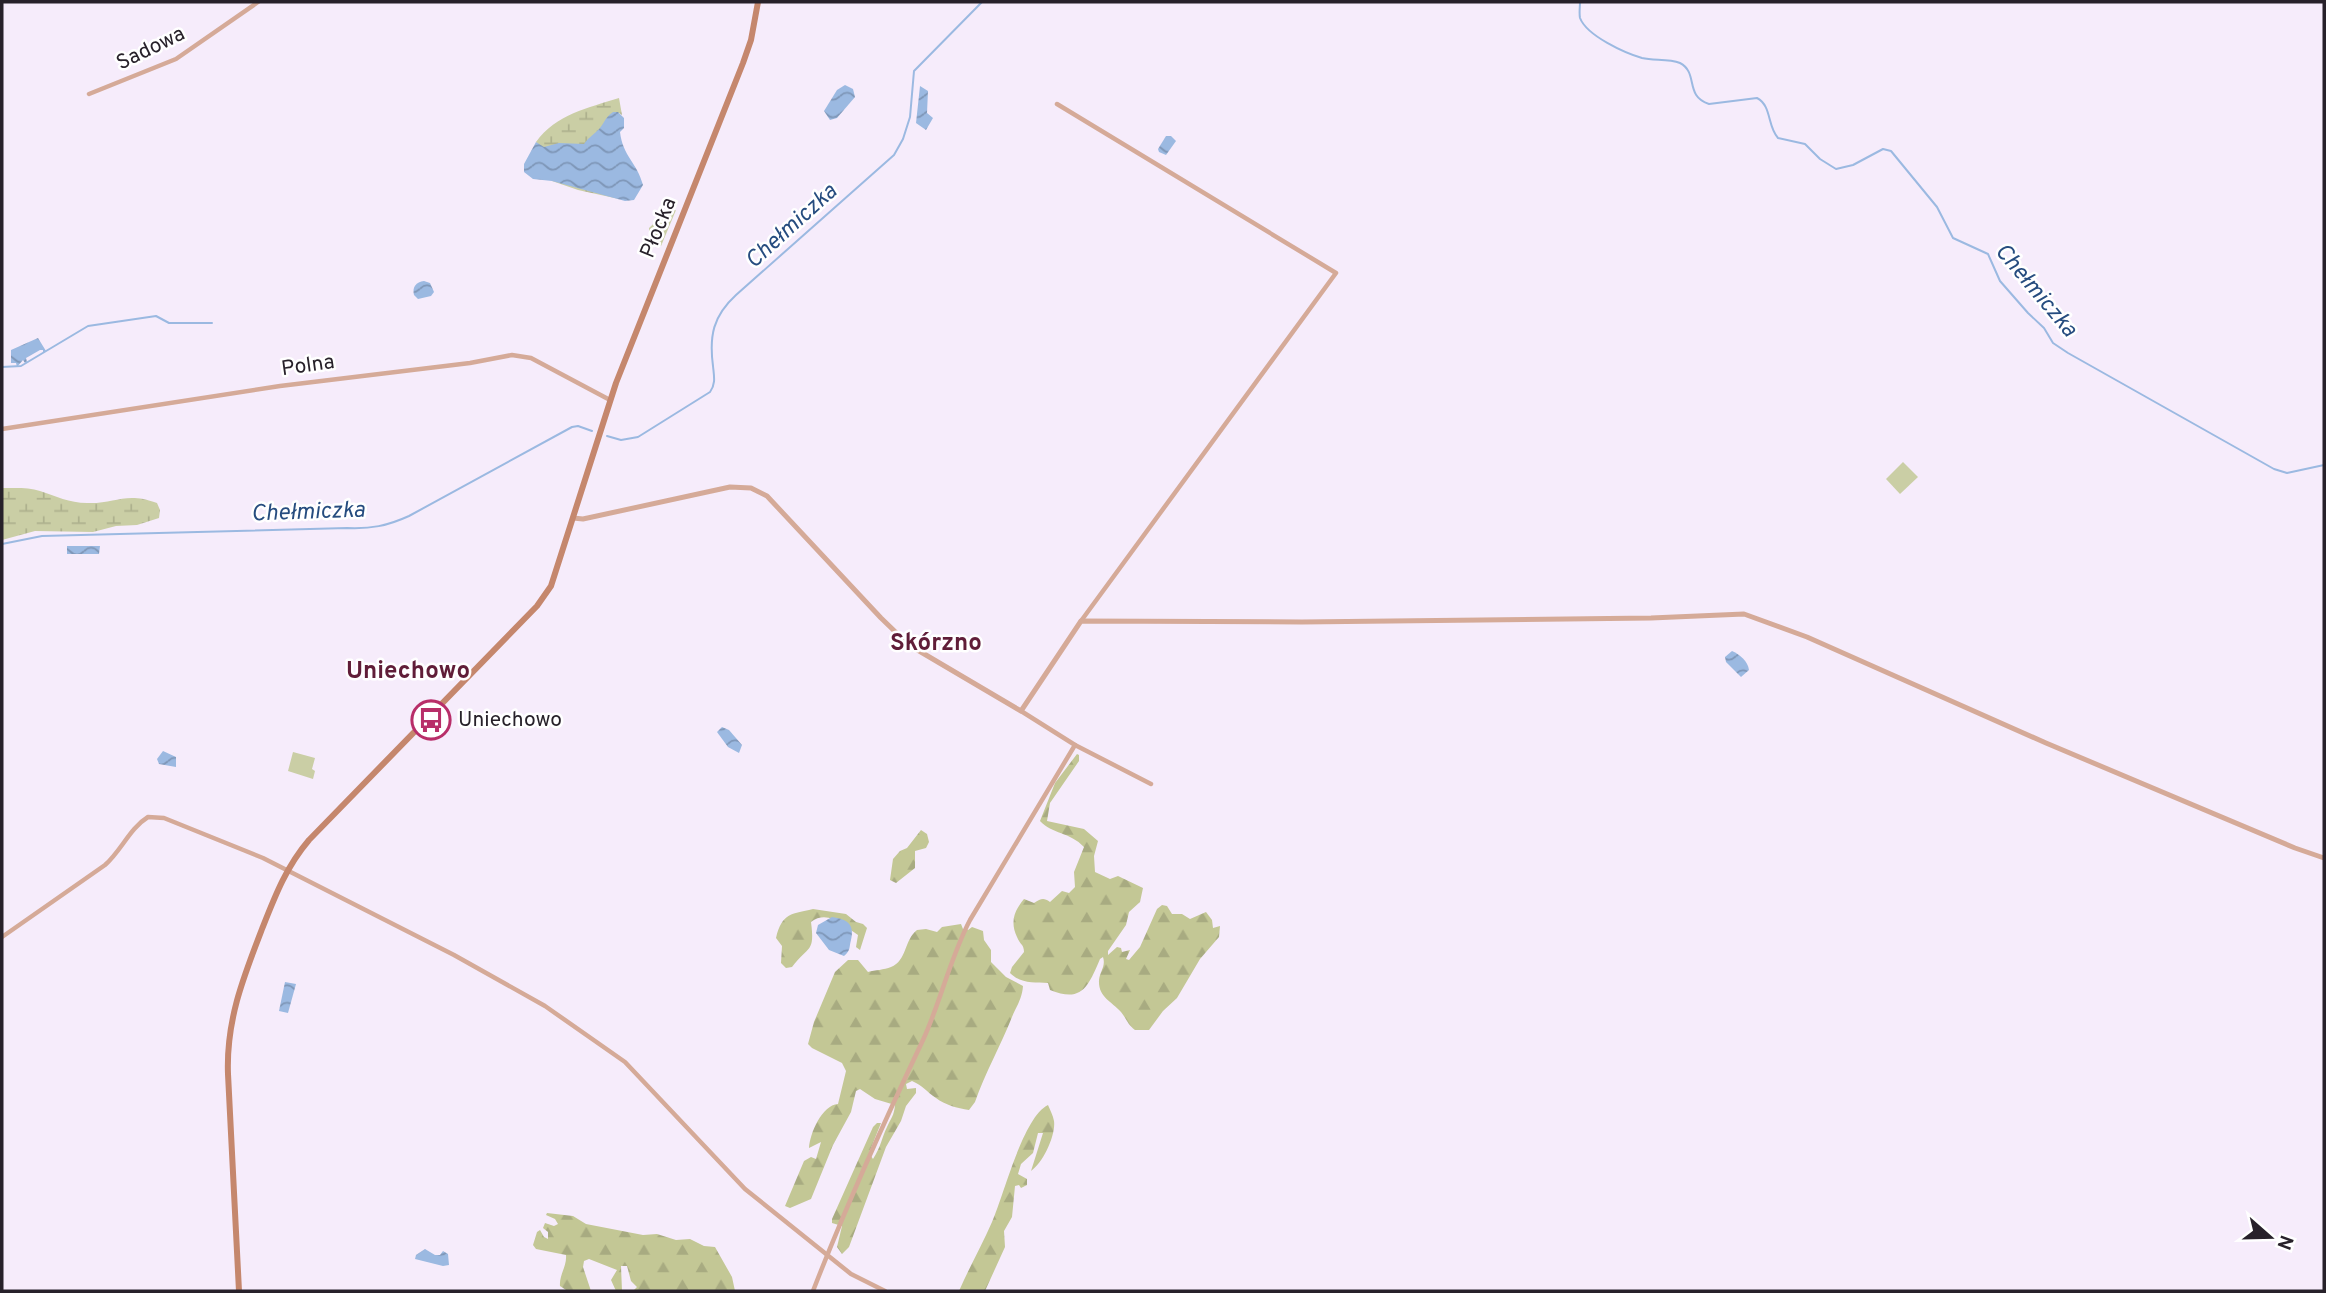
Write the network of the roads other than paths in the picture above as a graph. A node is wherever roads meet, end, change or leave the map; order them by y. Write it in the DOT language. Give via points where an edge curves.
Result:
graph roads {
  1 [pos="258,2"];
  2 [pos="758,2"];
  3 [pos="89,94"];
  4 [pos="1057,104"];
  5 [pos="610,400"];
  6 [pos="2,429"];
  7 [pos="573,518"];
  8 [pos="1081,621"];
  9 [pos="1021,711"];
  10 [pos="1075,745"];
  11 [pos="1151,784"];
  12 [pos="2324,858"];
  13 [pos="286,870"];
  14 [pos="2,937"];
  15 [pos="827,1255"];
  16 [pos="239,1291"];
  17 [pos="813,1291"];
  18 [pos="885,1291"];
  1 -- 3 [label="street, Sadowa" via="176,60"];
  2 -- 5 [label="main road, Płocka" via="743,63"];
  4 -- 8 [label="street" via="1336,273"];
  5 -- 6 [label="street, Polna" via="531,358 512,355"];
  5 -- 7 [label="main road, Płocka"];
  7 -- 9 [label="street" via="730,487 757,490 778,506 909,645"];
  7 -- 13 [label="main road, Płocka" via="556,577 537,606 309,840"];
  8 -- 9 [label="street"];
  8 -- 12 [label="street" via="1744,614"];
  9 -- 10 [label="street"];
  10 -- 11 [label="street"];
  10 -- 15 [label="street" via="962,936 924,1039"];
  13 -- 14 [label="street" via="169,820 150,817 100,869"];
  13 -- 15 [label="street" via="534,1000 625,1062 746,1189"];
  13 -- 16 [label="main road, Płocka" via="237,994 229,1032"];
  15 -- 17 [label="street"];
  15 -- 18 [label="street"];
}
